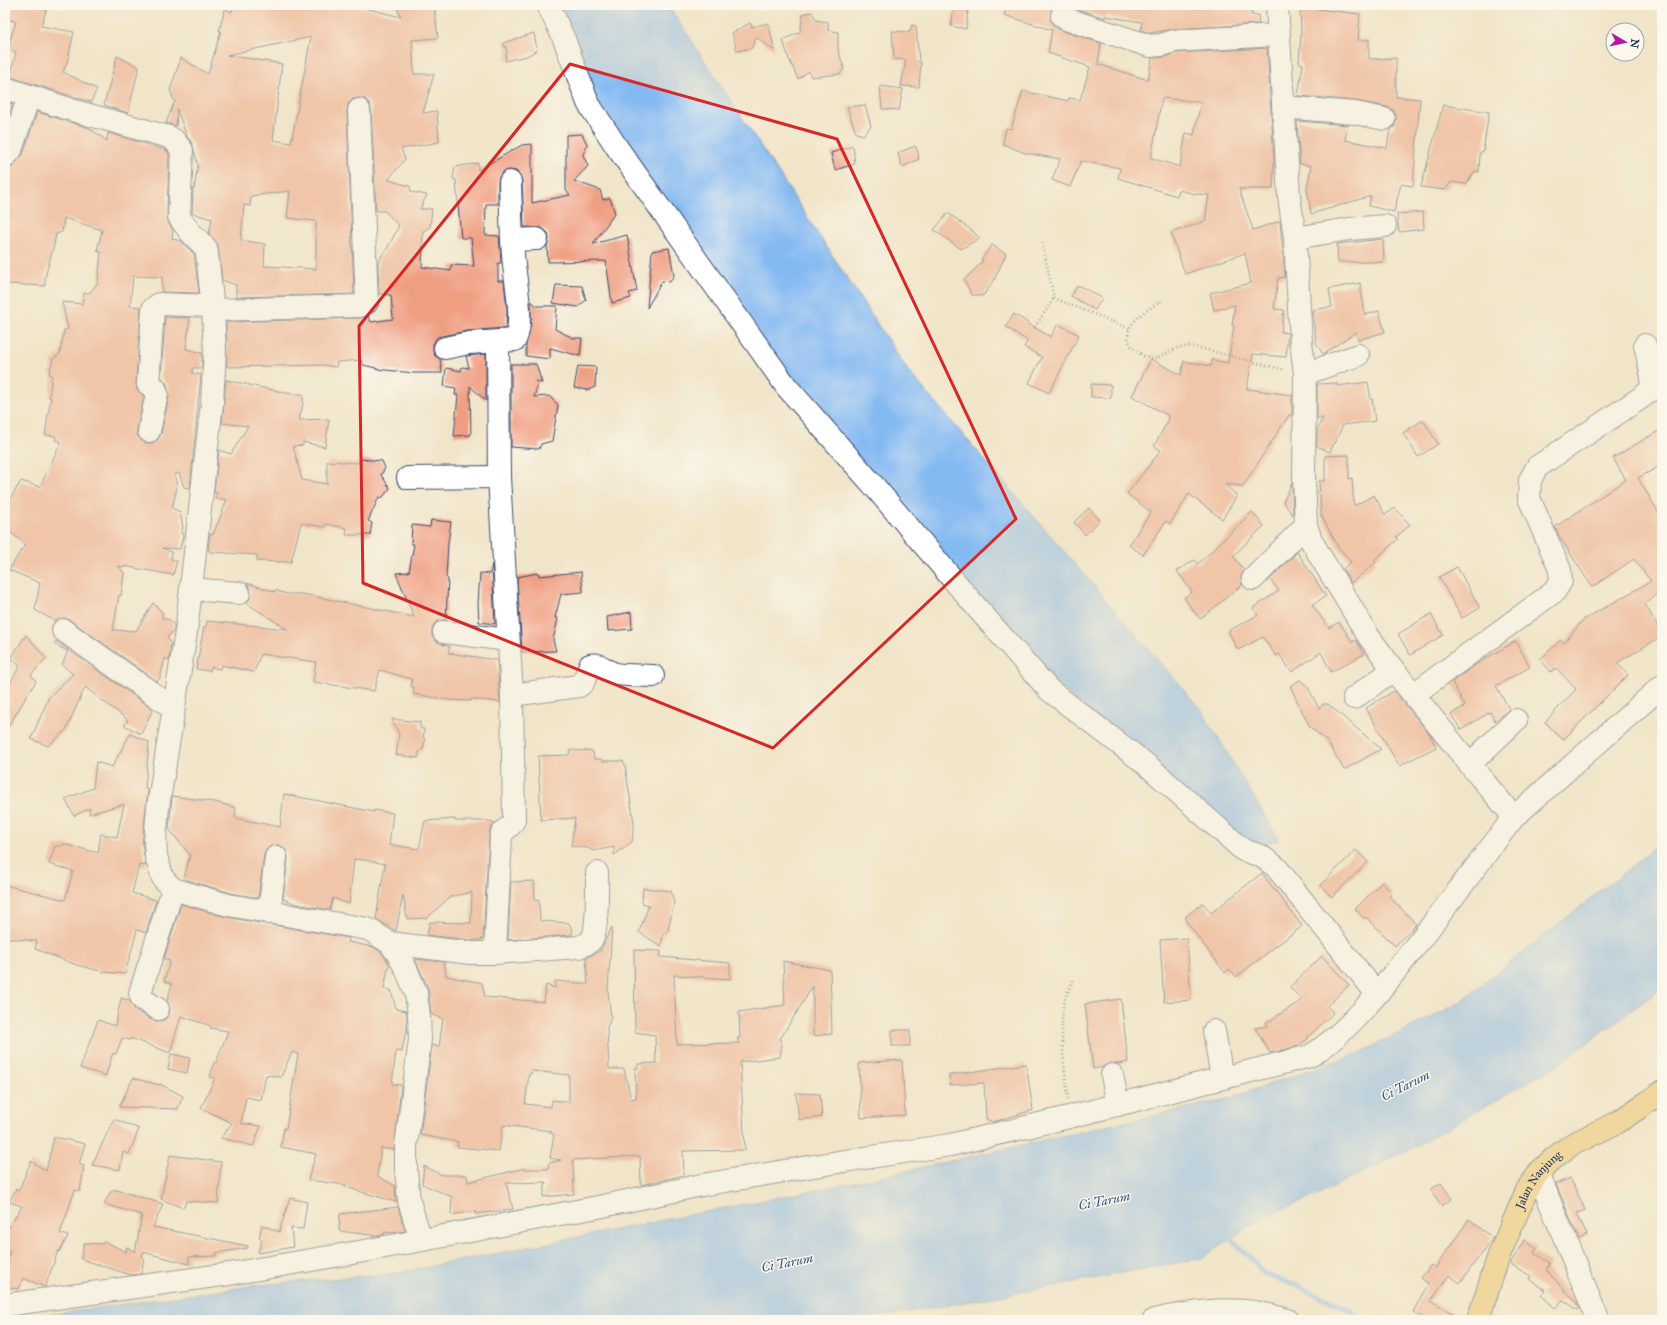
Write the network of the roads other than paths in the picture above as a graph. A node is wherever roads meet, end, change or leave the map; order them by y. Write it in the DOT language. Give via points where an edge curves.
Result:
graph roads {
  1 [pos="548,5"];
  2 [pos="1065,5"];
  3 [pos="1277,5"];
  4 [pos="1278,36"];
  5 [pos="5,88"];
  6 [pos="29,96"];
  7 [pos="1283,107"];
  8 [pos="359,110"];
  9 [pos="1384,118"];
  10 [pos="5,157"];
  11 [pos="510,182"];
  12 [pos="1385,226"];
  13 [pos="1295,238"];
  14 [pos="537,239"];
  15 [pos="512,240"];
  16 [pos="213,308"];
  17 [pos="498,342"];
  18 [pos="1645,345"];
  19 [pos="445,348"];
  20 [pos="1358,355"];
  21 [pos="1305,374"];
  22 [pos="149,431"];
  23 [pos="499,476"];
  24 [pos="408,478"];
  25 [pos="1306,525"];
  26 [pos="1253,579"];
  27 [pos="191,589"];
  28 [pos="239,593"];
  29 [pos="63,630"];
  30 [pos="444,632"];
  31 [pos="508,640"];
  32 [pos="1392,668"];
  33 [pos="654,676"];
  34 [pos="1662,686"];
  35 [pos="1414,694"];
  36 [pos="512,695"];
  37 [pos="1354,698"];
  38 [pos="173,708"];
  39 [pos="1516,720"];
  40 [pos="1470,764"];
  41 [pos="1514,817"];
  42 [pos="276,857"];
  43 [pos="597,873"];
  44 [pos="173,889"];
  45 [pos="269,913"];
  46 [pos="390,943"];
  47 [pos="495,953"];
  48 [pos="1377,994"];
  49 [pos="158,1009"];
  50 [pos="1214,1031"];
  51 [pos="1112,1075"];
  52 [pos="1222,1078"];
  53 [pos="1659,1099"];
  54 [pos="1118,1105"];
  55 [pos="1538,1173"];
  56 [pos="421,1240"];
  57 [pos="5,1305"];
  58 [pos="1154,1320"];
  59 [pos="1288,1320"];
  60 [pos="1478,1320"];
  61 [pos="1598,1320"];
  1 -- 48 [label="street" via="588,103 727,304 811,416 1049,690 1147,765 1243,850 1261,856 1276,867"];
  2 -- 4 [label="street" via="1062,16 1066,19 1150,46 1174,41"];
  3 -- 4 [label="street"];
  4 -- 7 [label="street"];
  5 -- 6 [label="street"];
  6 -- 10 [label="street" via="11,150"];
  6 -- 16 [label="street" via="174,140 182,150 179,217 208,253"];
  7 -- 9 [label="street"];
  7 -- 13 [label="street" via="1289,196"];
  8 -- 16 [label="street" via="367,302 360,306"];
  11 -- 15 [label="street"];
  12 -- 13 [label="street"];
  13 -- 21 [label="street"];
  14 -- 15 [label="street"];
  15 -- 17 [label="street" via="519,332 515,340"];
  16 -- 22 [label="street" via="159,304 153,309 148,384 155,388 157,394"];
  16 -- 27 [label="street" via="216,351 212,403"];
  17 -- 19 [label="street" via="469,343"];
  17 -- 23 [label="street"];
  18 -- 35 [label="street" via="1652,377 1651,389 1537,467 1530,480 1529,498 1560,570 1561,581 1555,591"];
  20 -- 21 [label="street"];
  21 -- 25 [label="street"];
  23 -- 24 [label="street"];
  23 -- 31 [label="street"];
  25 -- 26 [label="street"];
  25 -- 32 [label="street" via="1320,556 1369,637"];
  27 -- 28 [label="street"];
  27 -- 38 [label="street"];
  29 -- 38 [label="street"];
  30 -- 31 [label="street"];
  31 -- 36 [label="street"];
  32 -- 35 [label="street"];
  32 -- 37 [label="street"];
  33 -- 36 [label="street" via="615,674 594,664 590,665 583,683 579,686"];
  34 -- 41 [label="street"];
  35 -- 40 [label="street"];
  36 -- 47 [label="street" via="514,820 512,826 501,836"];
  38 -- 44 [label="street" via="155,840 160,871"];
  39 -- 40 [label="street"];
  40 -- 41 [label="street"];
  41 -- 48 [label="street"];
  42 -- 45 [label="street"];
  43 -- 47 [label="street" via="594,935 589,943 578,947"];
  44 -- 45 [label="street" via="228,905"];
  44 -- 49 [label="street" via="140,993 142,999"];
  45 -- 46 [label="street" via="368,929"];
  46 -- 47 [label="street" via="470,953"];
  46 -- 56 [label="street" via="407,971 416,993 420,1016 420,1040 406,1146 406,1170 409,1201"];
  48 -- 52 [label="street" via="1337,1036 1310,1056"];
  50 -- 52 [label="street"];
  51 -- 54 [label="street"];
  52 -- 54 [label="street"];
  53 -- 55 [label="main road, Jalan Nanjung" via="1571,1145"];
  54 -- 56 [label="street" via="950,1145 702,1185"];
  55 -- 60 [label="main road, Jalan Nanjung" via="1524,1196 1499,1255"];
  55 -- 61 [label="street"];
  56 -- 57 [label="street" via="229,1274"];
  58 -- 59 [label="street" via="1212,1311 1254,1312"];
}
